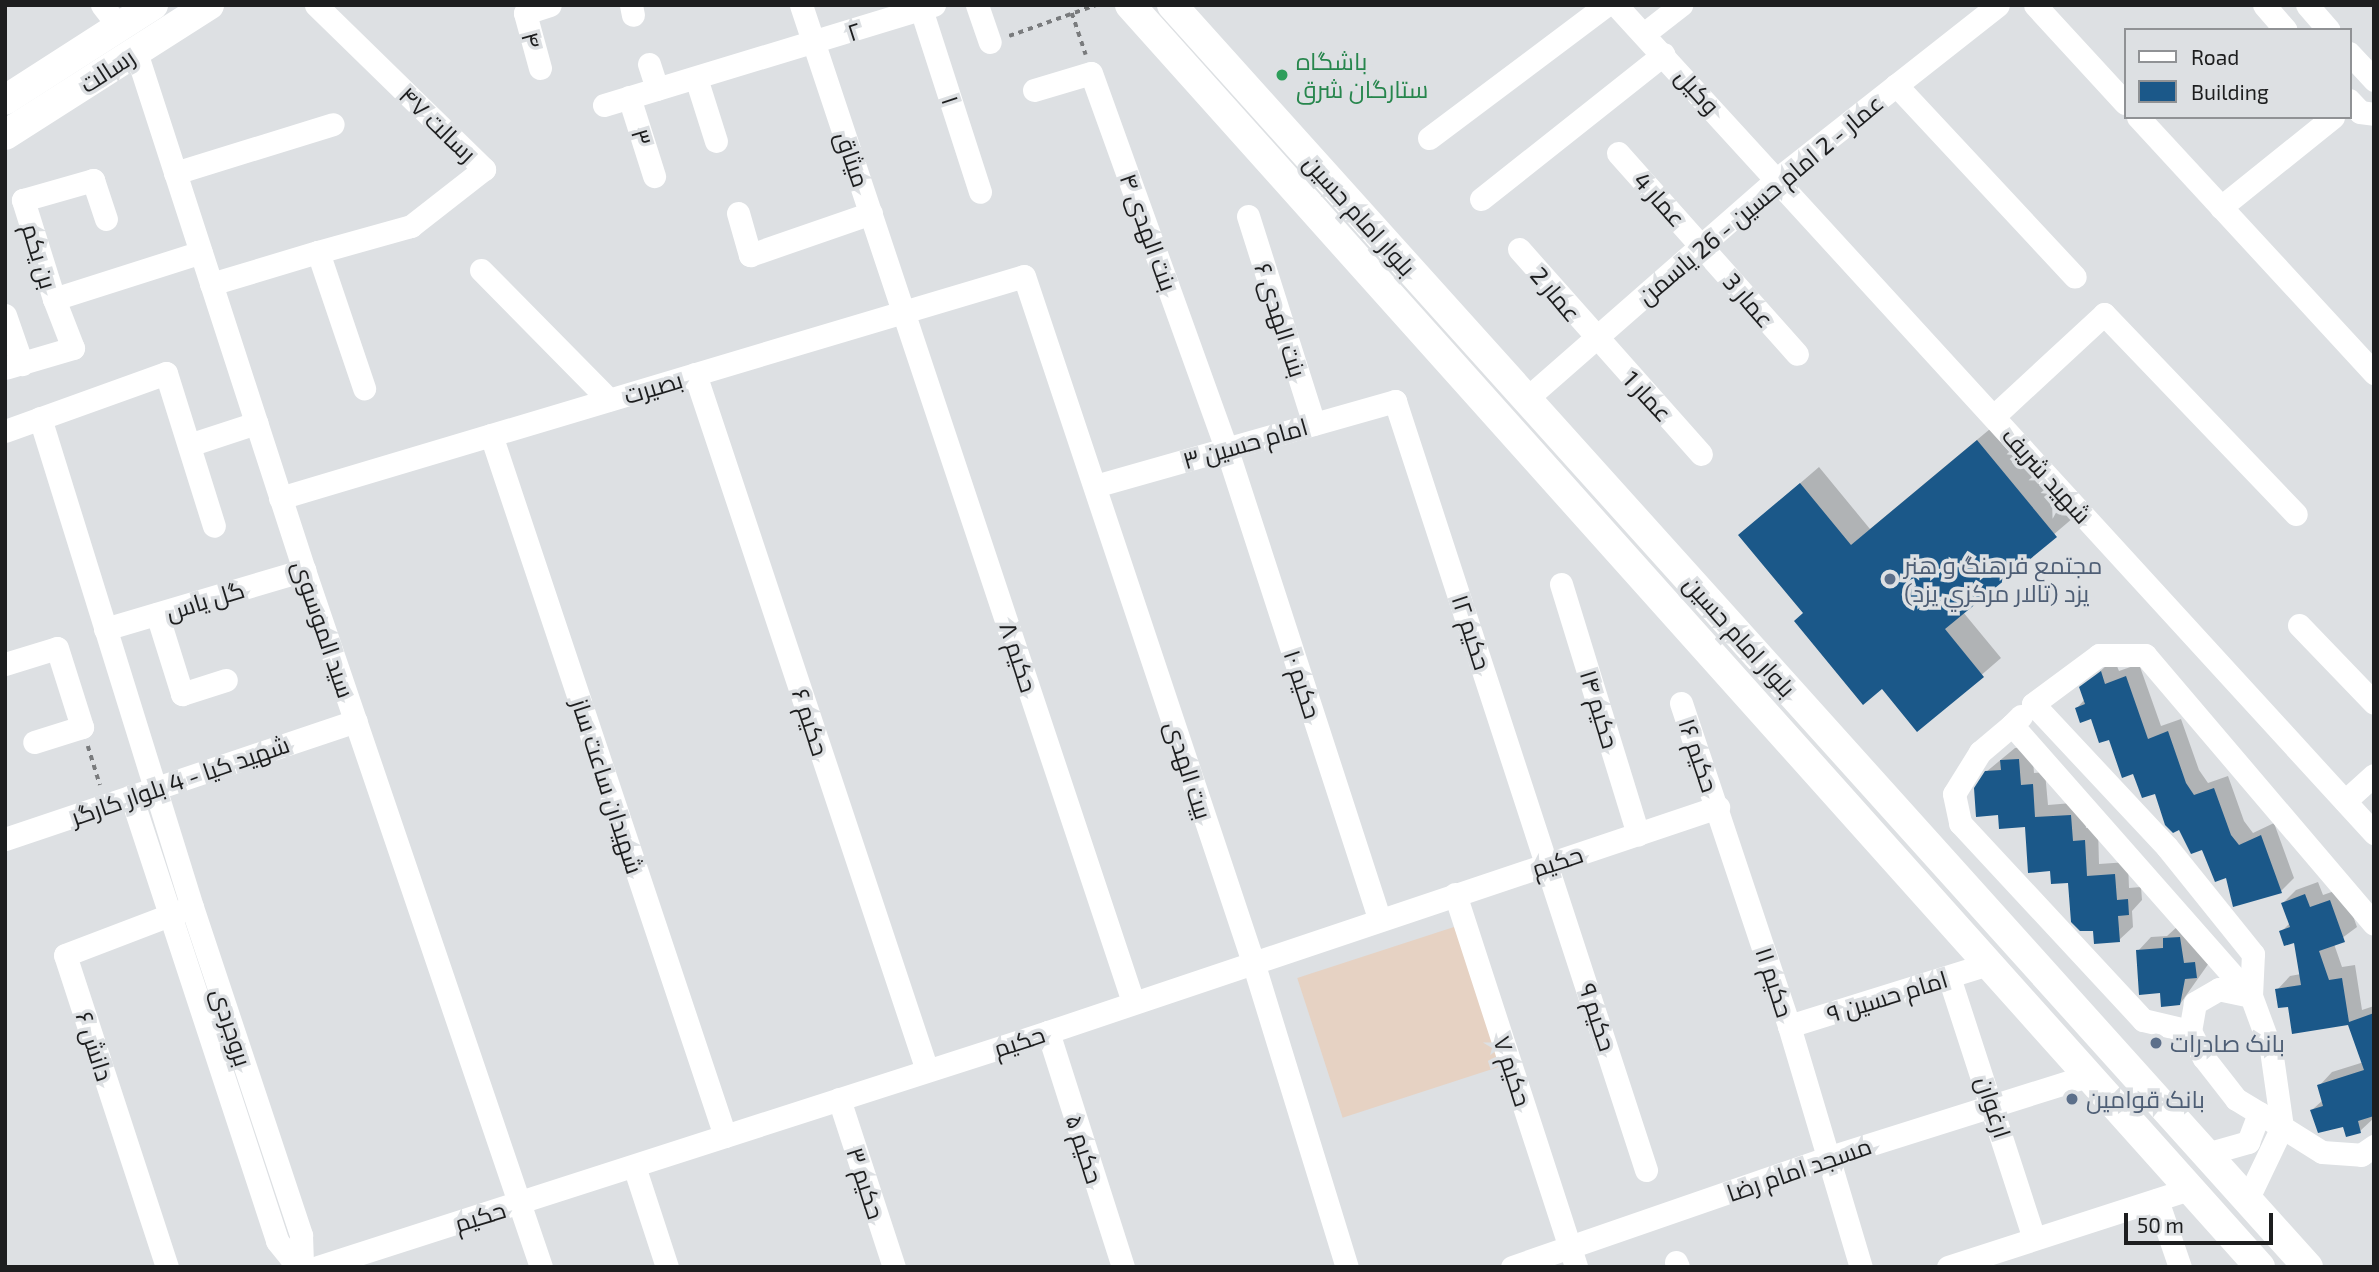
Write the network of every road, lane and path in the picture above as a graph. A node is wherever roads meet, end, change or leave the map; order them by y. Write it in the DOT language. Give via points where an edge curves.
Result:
graph roads {
  1 [pos="153,5"];
  2 [pos="209,5"];
  3 [pos="316,5"];
  4 [pos="550,5"];
  5 [pos="801,5"];
  6 [pos="977,5"];
  7 [pos="1096,5"];
  8 [pos="1130,5"];
  9 [pos="1172,5"];
  10 [pos="1605,5"];
  11 [pos="1616,5"];
  12 [pos="1681,5"];
  13 [pos="1998,5"];
  14 [pos="2035,5"];
  15 [pos="2264,5"];
  16 [pos="2307,5"];
  17 [pos="928,7"];
  18 [pos="1072,13"];
  19 [pos="110,16"];
  20 [pos="2284,28"];
  21 [pos="2327,28"];
  22 [pos="1645,33"];
  23 [pos="990,42"];
  24 [pos="814,44"];
  25 [pos="136,52"];
  26 [pos="1664,54"];
  27 [pos="2351,54"];
  28 [pos="649,64"];
  29 [pos="540,68"];
  30 [pos="1091,73"];
  31 [pos="696,78"];
  32 [pos="2374,80"];
  33 [pos="1896,85"];
  34 [pos="657,89"];
  35 [pos="1034,90"];
  36 [pos="629,97"];
  37 [pos="5,100"];
  38 [pos="2124,102"];
  39 [pos="2351,103"];
  40 [pos="604,105"];
  41 [pos="1270,114"];
  42 [pos="2374,114"];
  43 [pos="2140,119"];
  44 [pos="2331,119"];
  45 [pos="333,124"];
  46 [pos="5,135"];
  47 [pos="1247,136"];
  48 [pos="1429,138"];
  49 [pos="716,141"];
  50 [pos="1618,153"];
  51 [pos="175,173"];
  52 [pos="654,176"];
  53 [pos="1777,178"];
  54 [pos="980,192"];
  55 [pos="1481,199"];
  56 [pos="2221,207"];
  57 [pos="738,213"];
  58 [pos="871,213"];
  59 [pos="1248,216"];
  60 [pos="106,219"];
  61 [pos="1702,245"];
  62 [pos="1519,249"];
  63 [pos="201,252"];
  64 [pos="318,252"];
  65 [pos="481,270"];
  66 [pos="1024,276"];
  67 [pos="2075,277"];
  68 [pos="211,284"];
  69 [pos="54,299"];
  70 [pos="905,312"];
  71 [pos="5,315"];
  72 [pos="1594,339"];
  73 [pos="1797,354"];
  74 [pos="14,366"];
  75 [pos="2374,373"];
  76 [pos="695,374"];
  77 [pos="364,388"];
  78 [pos="1526,399"];
  79 [pos="609,400"];
  80 [pos="1395,401"];
  81 [pos="1994,416"];
  82 [pos="40,418"];
  83 [pos="256,423"];
  84 [pos="1314,424"];
  85 [pos="5,431"];
  86 [pos="491,435"];
  87 [pos="189,444"];
  88 [pos="1226,447"];
  89 [pos="1701,454"];
  90 [pos="1095,486"];
  91 [pos="281,498"];
  92 [pos="2297,514"];
  93 [pos="214,526"];
  94 [pos="304,570"];
  95 [pos="1561,584"];
  96 [pos="158,614"];
  97 [pos="2299,625"];
  98 [pos="105,629"];
  99 [pos="6,660"];
  100 [pos="226,680"];
  101 [pos="1681,702"];
  102 [pos="2374,703"];
  103 [pos="2033,704"];
  104 [pos="356,721"];
  105 [pos="2012,725"];
  106 [pos="82,727"];
  107 [pos="34,742"];
  108 [pos="2374,775"];
  109 [pos="155,788"];
  110 [pos="131,796"];
  111 [pos="2345,801"];
  112 [pos="106,804"];
  113 [pos="1718,807"];
  114 [pos="2374,833"];
  115 [pos="1638,834"];
  116 [pos="5,839"];
  117 [pos="1549,863"];
  118 [pos="2193,878"];
  119 [pos="1455,894"];
  120 [pos="2169,899"];
  121 [pos="192,907"];
  122 [pos="168,916"];
  123 [pos="1380,920"];
  124 [pos="2374,924"];
  125 [pos="2013,939"];
  126 [pos="1253,962"];
  127 [pos="1985,965"];
  128 [pos="1949,977"];
  129 [pos="2251,996"];
  130 [pos="1133,1002"];
  131 [pos="1789,1026"];
  132 [pos="2190,1031"];
  133 [pos="1048,1032"];
  134 [pos="927,1070"];
  135 [pos="2087,1076"];
  136 [pos="253,1088"];
  137 [pos="229,1096"];
  138 [pos="839,1099"];
  139 [pos="1994,1105"];
  140 [pos="2259,1113"];
  141 [pos="2282,1127"];
  142 [pos="725,1136"];
  143 [pos="2374,1146"];
  144 [pos="2206,1154"];
  145 [pos="1827,1158"];
  146 [pos="634,1166"];
  147 [pos="1646,1170"];
  148 [pos="2190,1189"];
  149 [pos="2157,1200"];
  150 [pos="2247,1200"];
  151 [pos="520,1203"];
  152 [pos="2034,1238"];
  153 [pos="1573,1257"];
  154 [pos="1999,1258"];
  155 [pos="167,1267"];
  156 [pos="300,1267"];
  157 [pos="318,1267"];
  158 [pos="541,1267"];
  159 [pos="667,1267"];
  160 [pos="894,1267"];
  161 [pos="1123,1267"];
  162 [pos="1347,1267"];
  163 [pos="1512,1267"];
  164 [pos="1861,1267"];
  165 [pos="1948,1267"];
  166 [pos="2180,1267"];
  167 [pos="2260,1267"];
  168 [pos="2308,1267"];
  1 -- 19 [label="main road, رسالت"];
  2 -- 25 [label="main road, رسالت"];
  3 -- 64 [label="street, رسالت ۴۷" via="484,169 411,226"];
  4 -- 29 [label="street, ۴" via="525,13"];
  5 -- 24 [label="street, میثاق"];
  6 -- 23 [label="street"];
  7 -- 18 [label="path"];
  8 -- 47 [label="main road, بلوار امام حسین"];
  9 -- 41 [label="main road, بلوار امام حسین"];
  10 -- 48 [label="street"];
  11 -- 22 [label="street, وکیل"];
  12 -- 22 [label="street"];
  13 -- 33 [label="street, عمار - 2 امام حسین - 26 یاسمن"];
  14 -- 38 [label="street"];
  15 -- 20 [label="street"];
  16 -- 21 [label="street"];
  17 -- 24 [label="street, ۲"];
  17 -- 54 [label="street, ۱"];
  18 -- 23 [label="path"];
  18 -- 30 [label="path"];
  19 -- 37 [label="main road, رسالت"];
  22 -- 26 [label="street, وکیل"];
  24 -- 31 [label="street, ۲"];
  24 -- 58 [label="street, میثاق"];
  25 -- 46 [label="main road, رسالت"];
  25 -- 51 [label="street, سید الموسوی"];
  26 -- 53 [label="street, وکیل"];
  26 -- 55 [label="street"];
  27 -- 32 [label="street"];
  28 -- 34 [label="street"];
  30 -- 35 [label="street"];
  30 -- 88 [label="street, بنت الهدی ۴"];
  31 -- 34 [label="street, ۲"];
  31 -- 49 [label="street"];
  33 -- 53 [label="street, عمار - 2 امام حسین - 26 یاسمن"];
  33 -- 67 [label="street"];
  34 -- 36 [label="street, ۲"];
  36 -- 40 [label="street, ۲"];
  36 -- 52 [label="street, ۳"];
  39 -- 42 [label="street" via="2360,112"];
  41 -- 47 [label="main road"];
  41 -- 78 [label="main road, بلوار امام حسین"];
  43 -- 56 [label="street"];
  44 -- 56 [label="street"];
  45 -- 51 [label="street"];
  47 -- 127 [label="main road, بلوار امام حسین"];
  50 -- 61 [label="street, عمار 4"];
  51 -- 63 [label="street, سید الموسوی"];
  53 -- 61 [label="street, عمار - 2 امام حسین - 26 یاسمن"];
  53 -- 81 [label="street, شهید شریف"];
  56 -- 75 [label="street"];
  57 -- 58 [label="street" via="750,255"];
  58 -- 70 [label="street, میثاق"];
  59 -- 84 [label="street, بنت الهدی ۶"];
  60 -- 69 [label="street, بن یکم" via="93,180 23,200"];
  61 -- 72 [label="street, عمار - 2 امام حسین - 26 یاسمن"];
  61 -- 73 [label="street, عمار 3"];
  62 -- 72 [label="street, عمار 2"];
  63 -- 68 [label="street, سید الموسوی"];
  63 -- 69 [label="street"];
  64 -- 68 [label="street"];
  64 -- 77 [label="street"];
  65 -- 79 [label="street"];
  66 -- 70 [label="street, بصیرت"];
  66 -- 90 [label="street, بیت الهدی"];
  68 -- 83 [label="street, سید الموسوی"];
  69 -- 74 [label="street" via="73,348"];
  70 -- 76 [label="street, بصیرت"];
  70 -- 130 [label="street, حکیم ۸"];
  71 -- 74 [label="street"];
  72 -- 78 [label="street, عمار - 2 امام حسین - 26 یاسمن"];
  72 -- 89 [label="street, عمار 1"];
  76 -- 79 [label="street, بصیرت"];
  76 -- 134 [label="street, حکیم ۶"];
  78 -- 125 [label="main road, بلوار امام حسین"];
  79 -- 86 [label="street, بصیرت"];
  80 -- 84 [label="street, امام حسین ۳"];
  80 -- 117 [label="street, حکیم ۱۲"];
  81 -- 92 [label="street" via="2104,314"];
  81 -- 111 [label="street, شهید شریف"];
  82 -- 85 [label="street"];
  82 -- 87 [label="street" via="166,373"];
  82 -- 98 [label="street, بروجردی"];
  83 -- 87 [label="street"];
  83 -- 91 [label="street, سید الموسوی"];
  84 -- 88 [label="street, امام حسین ۳"];
  86 -- 91 [label="street, بصیرت"];
  86 -- 142 [label="street, شهیدان ساعت ساز"];
  87 -- 93 [label="street"];
  88 -- 90 [label="street, امام حسین ۳"];
  88 -- 123 [label="street, حکیم ۱۰"];
  90 -- 126 [label="street, بیت الهدی"];
  91 -- 94 [label="street, سید الموسوی"];
  94 -- 96 [label="street, گل یاس"];
  94 -- 104 [label="street, سید الموسوی"];
  95 -- 115 [label="street, حکیم ۱۴"];
  96 -- 98 [label="street, گل یاس"];
  96 -- 100 [label="street" via="182,694"];
  97 -- 102 [label="street"];
  98 -- 109 [label="street, بروجردی"];
  99 -- 106 [label="street" via="57,648"];
  101 -- 113 [label="street, حکیم ۱۶"];
  103 -- 105 [label="street"];
  103 -- 118 [label="street"];
  103 -- 124 [label="street" via="2099,655 2145,654"];
  104 -- 109 [label="street, شهید کیا - 4 بلوار کارگر"];
  104 -- 151 [label="street, سید الموسوی"];
  105 -- 120 [label="street"];
  105 -- 132 [label="street" via="1980,752 1955,794 1960,823 2143,1020"];
  106 -- 107 [label="street"];
  106 -- 112 [label="path"];
  108 -- 111 [label="street"];
  109 -- 110 [label="street, شهید کیا - 4 بلوار کارگر"];
  109 -- 121 [label="street, بروجردی"];
  110 -- 112 [label="street, شهید کیا - 4 بلوار کارگر"];
  110 -- 122 [label="street, بروجردی"];
  111 -- 114 [label="street, شهید شریف"];
  112 -- 116 [label="street, شهید کیا - 4 بلوار کارگر"];
  113 -- 115 [label="street, حکیم"];
  113 -- 131 [label="street, حکیم ۱۱"];
  115 -- 117 [label="street, حکیم"];
  117 -- 119 [label="street, حکیم"];
  117 -- 147 [label="street, حکیم ۹"];
  118 -- 120 [label="street"];
  118 -- 129 [label="street" via="2253,954"];
  119 -- 123 [label="street, حکیم"];
  119 -- 153 [label="street, حکیم ۷"];
  120 -- 129 [label="street"];
  121 -- 122 [label="street, دانش ۶"];
  121 -- 136 [label="street, بروجردی"];
  122 -- 137 [label="street, بروجردی"];
  122 -- 155 [label="street, دانش ۶" via="65,955"];
  123 -- 126 [label="street, حکیم"];
  125 -- 127 [label="main road"];
  125 -- 144 [label="main road, بلوار امام حسین"];
  126 -- 130 [label="street, حکیم"];
  126 -- 162 [label="street, بیت الهدی"];
  127 -- 128 [label="street, امام حسین ۹"];
  127 -- 135 [label="main road, بلوار امام حسین"];
  128 -- 131 [label="street, امام حسین ۹"];
  128 -- 139 [label="street, ارغوان"];
  129 -- 132 [label="street" via="2219,989 2195,1003"];
  129 -- 141 [label="street" via="2271,1050"];
  130 -- 133 [label="street, حکیم"];
  131 -- 145 [label="street, حکیم ۱۱"];
  132 -- 140 [label="street" via="2236,1099"];
  133 -- 134 [label="street, حکیم"];
  133 -- 161 [label="street, حکیم ۵"];
  134 -- 138 [label="street, حکیم"];
  135 -- 139 [label="street, مسجد امام رضا"];
  135 -- 148 [label="main road, بلوار امام حسین"];
  136 -- 137 [label="street"];
  136 -- 156 [label="street, بروجردی" via="301,1235"];
  137 -- 156 [label="street, بروجردی" via="277,1241"];
  138 -- 142 [label="street, حکیم"];
  138 -- 160 [label="street, حکیم ۳"];
  139 -- 145 [label="street, مسجد امام رضا"];
  139 -- 152 [label="street, ارغوان"];
  140 -- 141 [label="street"];
  140 -- 144 [label="street" via="2248,1142"];
  141 -- 143 [label="street" via="2322,1152 2361,1155"];
  141 -- 150 [label="street"];
  142 -- 146 [label="street, حکیم"];
  144 -- 150 [label="main road, بلوار امام حسین"];
  145 -- 153 [label="street, مسجد امام رضا"];
  145 -- 164 [label="street, حکیم ۱۱"];
  146 -- 151 [label="street, حکیم"];
  146 -- 159 [label="street"];
  148 -- 149 [label="street"];
  148 -- 167 [label="main road, بلوار امام حسین"];
  149 -- 152 [label="street"];
  149 -- 166 [label="street"];
  150 -- 168 [label="main road, بلوار امام حسین"];
  151 -- 157 [label="street, حکیم"];
  151 -- 158 [label="street, سید الموسوی"];
  152 -- 154 [label="street"];
  153 -- 163 [label="street, مسجد امام رضا"];
  154 -- 165 [label="street"];
}
